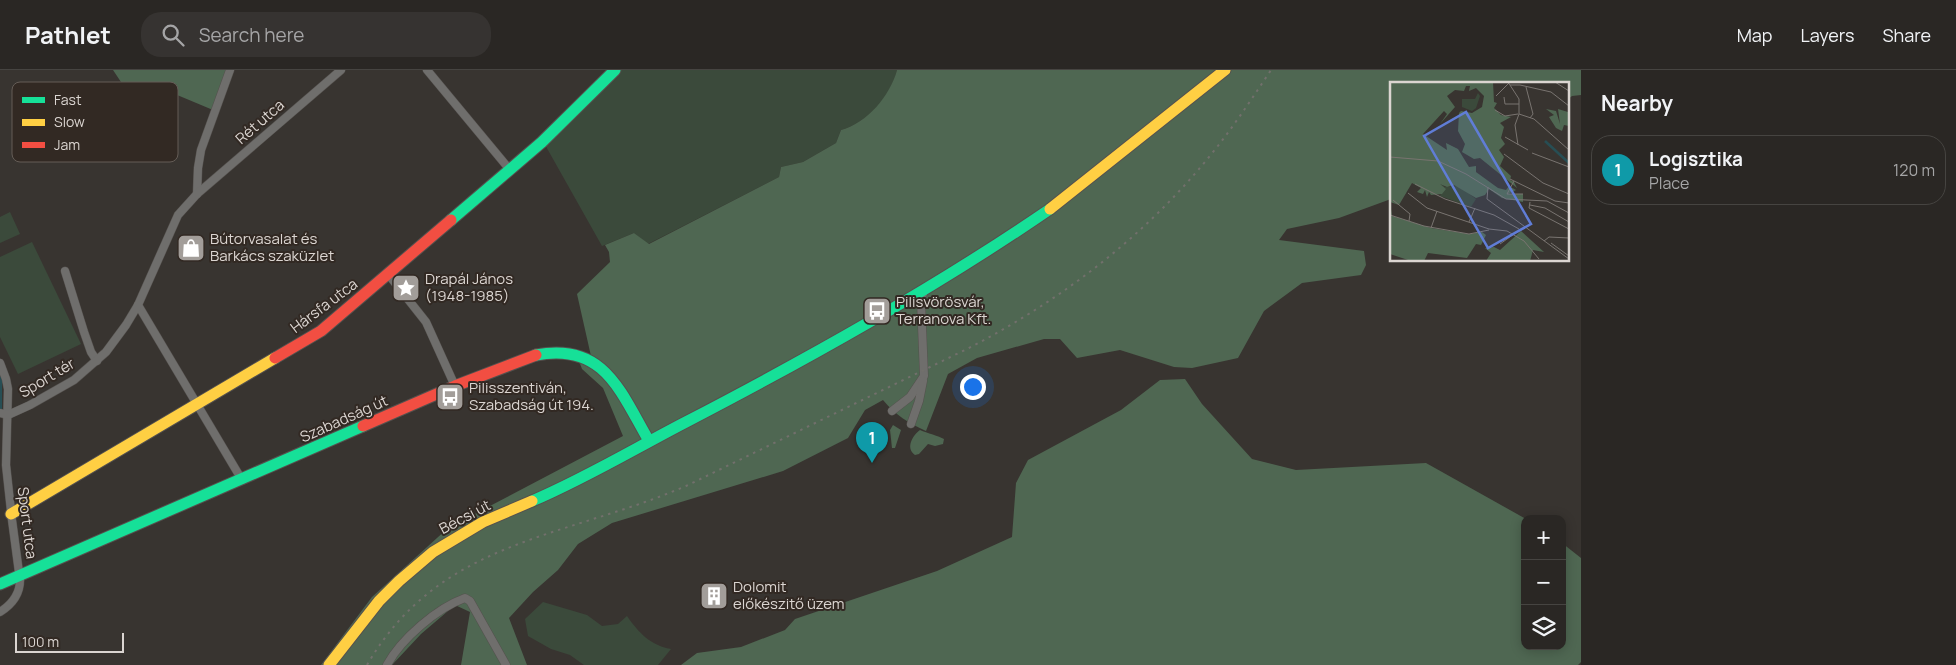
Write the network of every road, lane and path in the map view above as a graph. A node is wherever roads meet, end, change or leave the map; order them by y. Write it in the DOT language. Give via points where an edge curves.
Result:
graph roads {
  1 [pos="230,70"];
  2 [pos="341,70"];
  3 [pos="427,70"];
  4 [pos="615,70"];
  5 [pos="1226,70"];
  6 [pos="510,170"];
  7 [pos="197,194"];
  8 [pos="65,271"];
  9 [pos="388,274"];
  10 [pos="924,290"];
  11 [pos="904,302"];
  12 [pos="138,305"];
  13 [pos="921,314"];
  14 [pos="112,345"];
  15 [pos="97,361"];
  16 [pos="0,362"];
  17 [pos="924,376"];
  18 [pos="455,386"];
  19 [pos="197,404"];
  20 [pos="892,411"];
  21 [pos="4,414"];
  22 [pos="911,424"];
  23 [pos="649,441"];
  24 [pos="242,480"];
  25 [pos="11,514"];
  26 [pos="20,575"];
  27 [pos="0,584"];
  28 [pos="0,612"];
  29 [pos="329,665"];
  30 [pos="387,665"];
  31 [pos="506,665"];
  1 -- 7 [label="street" via="201,150"];
  2 -- 7 [label="street, Rét utca"];
  3 -- 6 [label="street"];
  4 -- 6 [label="main road, Hársfa utca"];
  5 -- 10 [label="main road, Bécsi út" via="1062,201"];
  6 -- 9 [label="main road, Hársfa utca"];
  7 -- 12 [label="street, Rét utca" via="178,215"];
  8 -- 15 [label="street, Sport tér" via="91,352"];
  9 -- 18 [label="street" via="426,322"];
  9 -- 19 [label="main road, Hársfa utca" via="322,330"];
  10 -- 11 [label="main road, Bécsi út"];
  10 -- 13 [label="street"];
  11 -- 13 [label="street" via="913,304"];
  11 -- 23 [label="main road, Bécsi út" via="784,371"];
  12 -- 14 [label="street, Rét utca"];
  12 -- 19 [label="street"];
  13 -- 17 [label="street"];
  14 -- 15 [label="street, Sport tér"];
  15 -- 21 [label="street, Sport tér" via="67,384 30,405"];
  16 -- 21 [label="street, Sport utca" via="8,389"];
  17 -- 20 [label="street" via="910,397"];
  17 -- 22 [label="street"];
  18 -- 23 [label="main road, Szabadság út" via="534,355 567,352 582,356 604,371 619,389"];
  18 -- 24 [label="main road, Szabadság út"];
  19 -- 24 [label="street"];
  19 -- 25 [label="main road, Hársfa utca"];
  21 -- 25 [label="street, Sport utca"];
  23 -- 29 [label="main road, Bécsi út" via="544,496 483,522 433,552 379,601"];
  24 -- 26 [label="main road, Szabadság út"];
  25 -- 26 [label="street, Sport utca"];
  26 -- 27 [label="main road, Szabadság út"];
  26 -- 28 [label="street" via="16,594"];
  30 -- 31 [label="street" via="399,647 426,622 450,603 465,598 470,601"];
}
